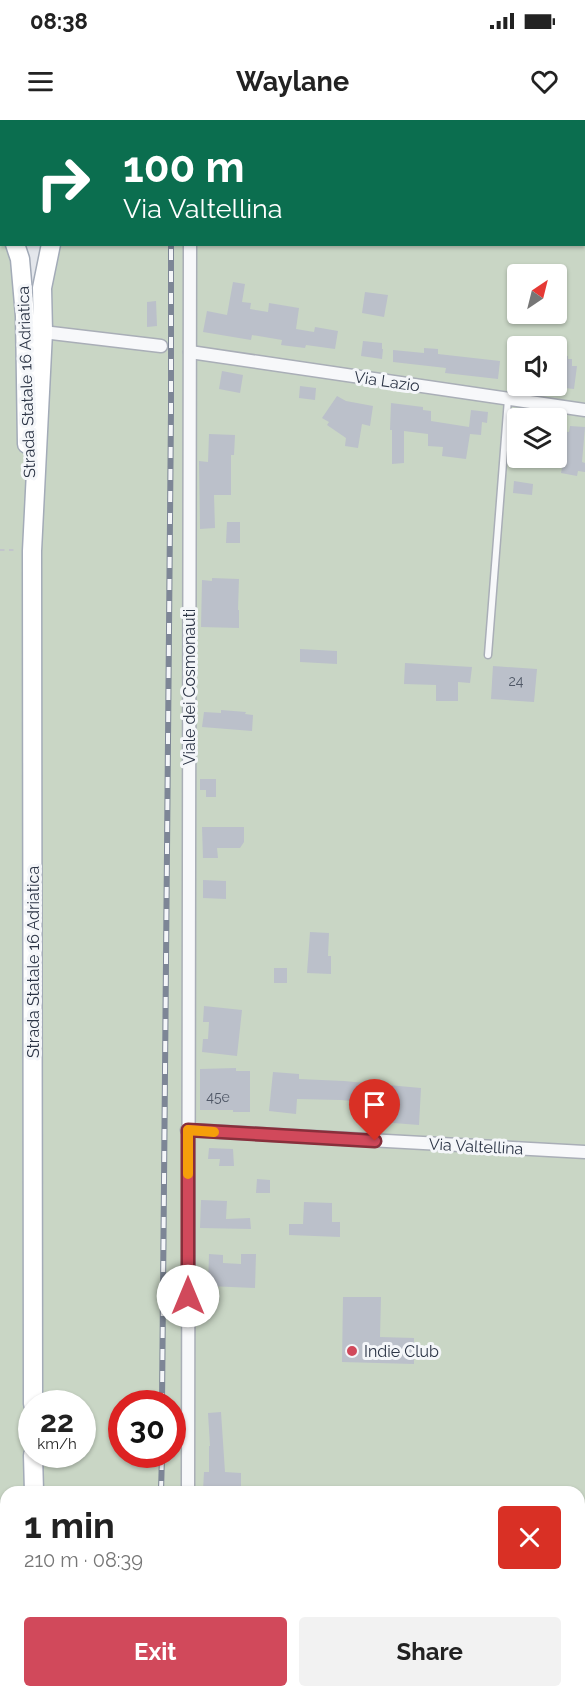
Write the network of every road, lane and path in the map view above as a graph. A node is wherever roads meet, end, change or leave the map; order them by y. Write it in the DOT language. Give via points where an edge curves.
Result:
graph roads {
  1 [pos="16,246"];
  2 [pos="51,246"];
  3 [pos="190,246"];
  4 [pos="43,333"];
  5 [pos="160,346"];
  6 [pos="190,352"];
  7 [pos="508,399"];
  8 [pos="585,410"];
  9 [pos="33,520"];
  10 [pos="0,550"];
  11 [pos="32,551"];
  12 [pos="488,655"];
  13 [pos="188,1130"];
  14 [pos="585,1152"];
  15 [pos="33,1390"];
  16 [pos="33,1468"];
  17 [pos="34,1486"];
  18 [pos="188,1486"];
  1 -- 9 [label="main road, Strada Statale 16 Adriatica" via="23,289 27,451"];
  2 -- 4 [label="main road, Strada Statale 16 Adriatica" via="42,288"];
  3 -- 6 [label="street, Viale dei Cosmonauti"];
  4 -- 5 [label="street"];
  4 -- 9 [label="main road, Strada Statale 16 Adriatica"];
  6 -- 7 [label="street, Via Lazio"];
  6 -- 13 [label="street, Viale dei Cosmonauti"];
  7 -- 8 [label="street, Via Lazio"];
  7 -- 12 [label="lane"];
  9 -- 11 [label="main road, Strada Statale 16 Adriatica"];
  10 -- 11 [label="path"];
  11 -- 15 [label="main road, Strada Statale 16 Adriatica"];
  13 -- 14 [label="street, Via Valtellina"];
  13 -- 18 [label="street, Viale dei Cosmonauti"];
  16 -- 17 [label="main road"];
}
